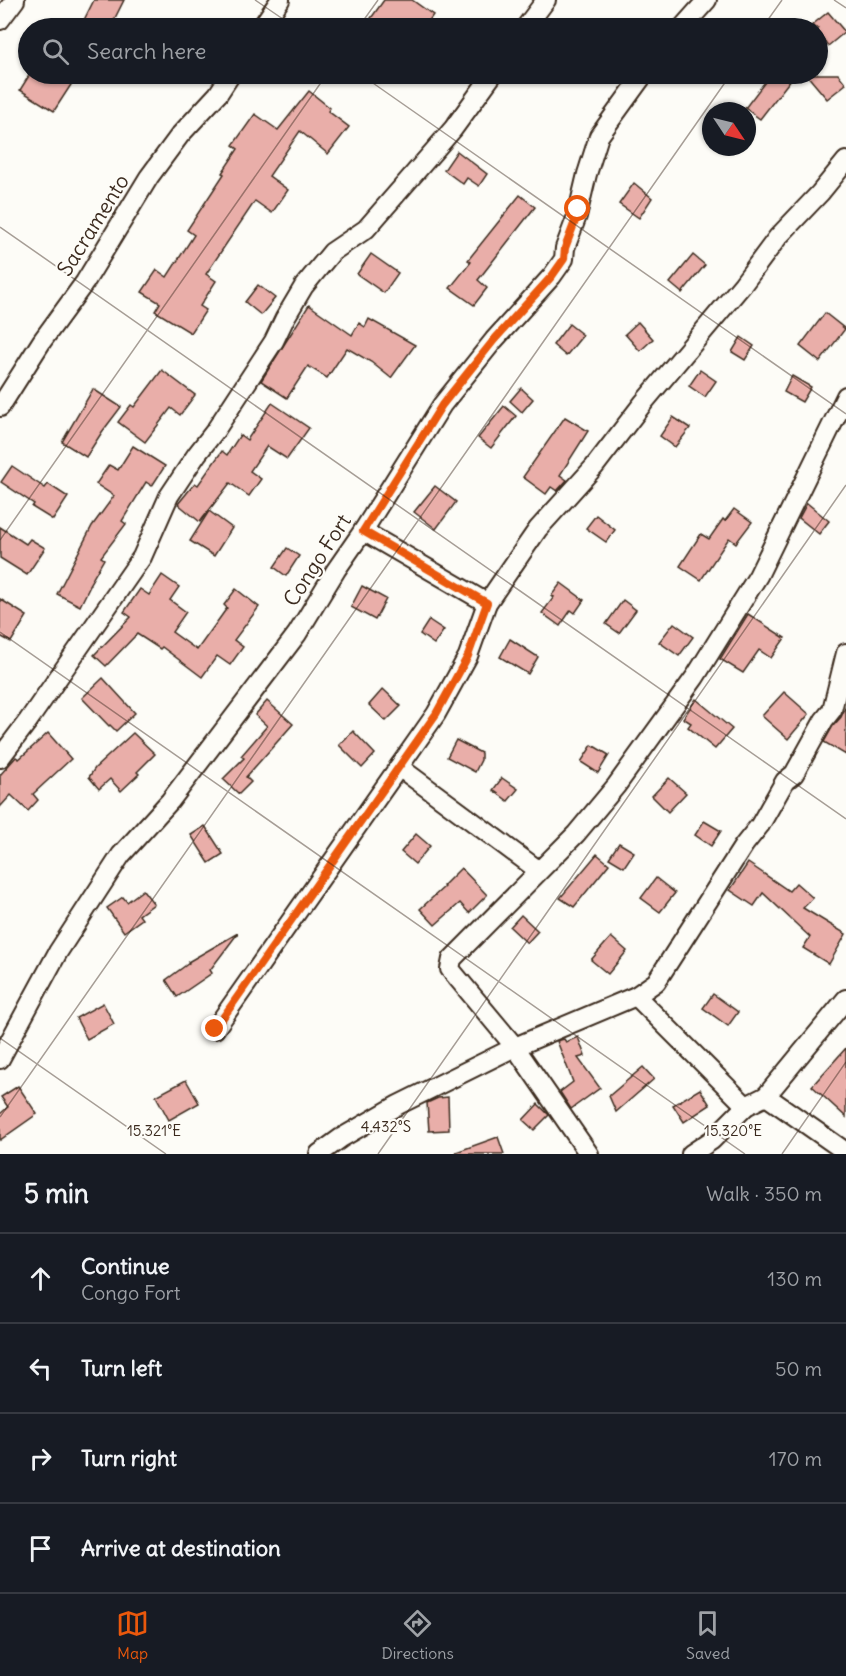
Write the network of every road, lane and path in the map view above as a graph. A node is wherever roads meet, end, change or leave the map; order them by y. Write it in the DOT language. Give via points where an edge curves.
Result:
graph roads {
  1 [pos="15,0"];
  2 [pos="280,0"];
  3 [pos="546,0"];
  4 [pos="707,0"];
  5 [pos="268,18"];
  6 [pos="532,18"];
  7 [pos="692,18"];
  8 [pos="0,20"];
  9 [pos="224,84"];
  10 [pos="486,84"];
  11 [pos="637,84"];
  12 [pos="846,161"];
  13 [pos="846,396"];
  14 [pos="0,406"];
  15 [pos="363,531"];
  16 [pos="487,603"];
  17 [pos="846,653"];
  18 [pos="0,758"];
  19 [pos="399,767"];
  20 [pos="538,870"];
  21 [pos="636,996"];
  22 [pos="846,999"];
  23 [pos="215,1029"];
  24 [pos="515,1047"];
  25 [pos="0,1059"];
  26 [pos="766,1096"];
  27 [pos="746,1106"];
  28 [pos="846,1152"];
  29 [pos="319,1154"];
  30 [pos="589,1154"];
  31 [pos="690,1154"];
  1 -- 8 [label="street"];
  2 -- 5 [label="street"];
  3 -- 6 [label="street"];
  4 -- 7 [label="street"];
  9 -- 14 [label="street, Sacramento" via="149,177 85,282"];
  10 -- 18 [label="street" via="453,129 366,229 332,252 304,286 274,341 169,496 142,557"];
  11 -- 15 [label="street, Congo Fort" via="599,136 564,259 442,405"];
  12 -- 16 [label="street" via="778,237 594,467 538,529"];
  13 -- 20 [label="street" via="758,576 695,677 616,786 558,854"];
  15 -- 16 [label="street"];
  15 -- 25 [label="street, Congo Fort" via="297,634 170,801 121,855 58,952"];
  16 -- 19 [label="street" via="468,656 436,714"];
  17 -- 21 [label="street" via="832,710 794,774 785,781 660,978"];
  19 -- 20 [label="street"];
  19 -- 23 [label="street"];
  20 -- 24 [label="street" via="452,959 450,969"];
  21 -- 24 [label="street"];
  21 -- 27 [label="street"];
  22 -- 26 [label="street"];
  24 -- 29 [label="street" via="398,1105"];
  24 -- 30 [label="street"];
  26 -- 27 [label="street"];
  26 -- 28 [label="street"];
  27 -- 31 [label="street" via="712,1140"];
}
